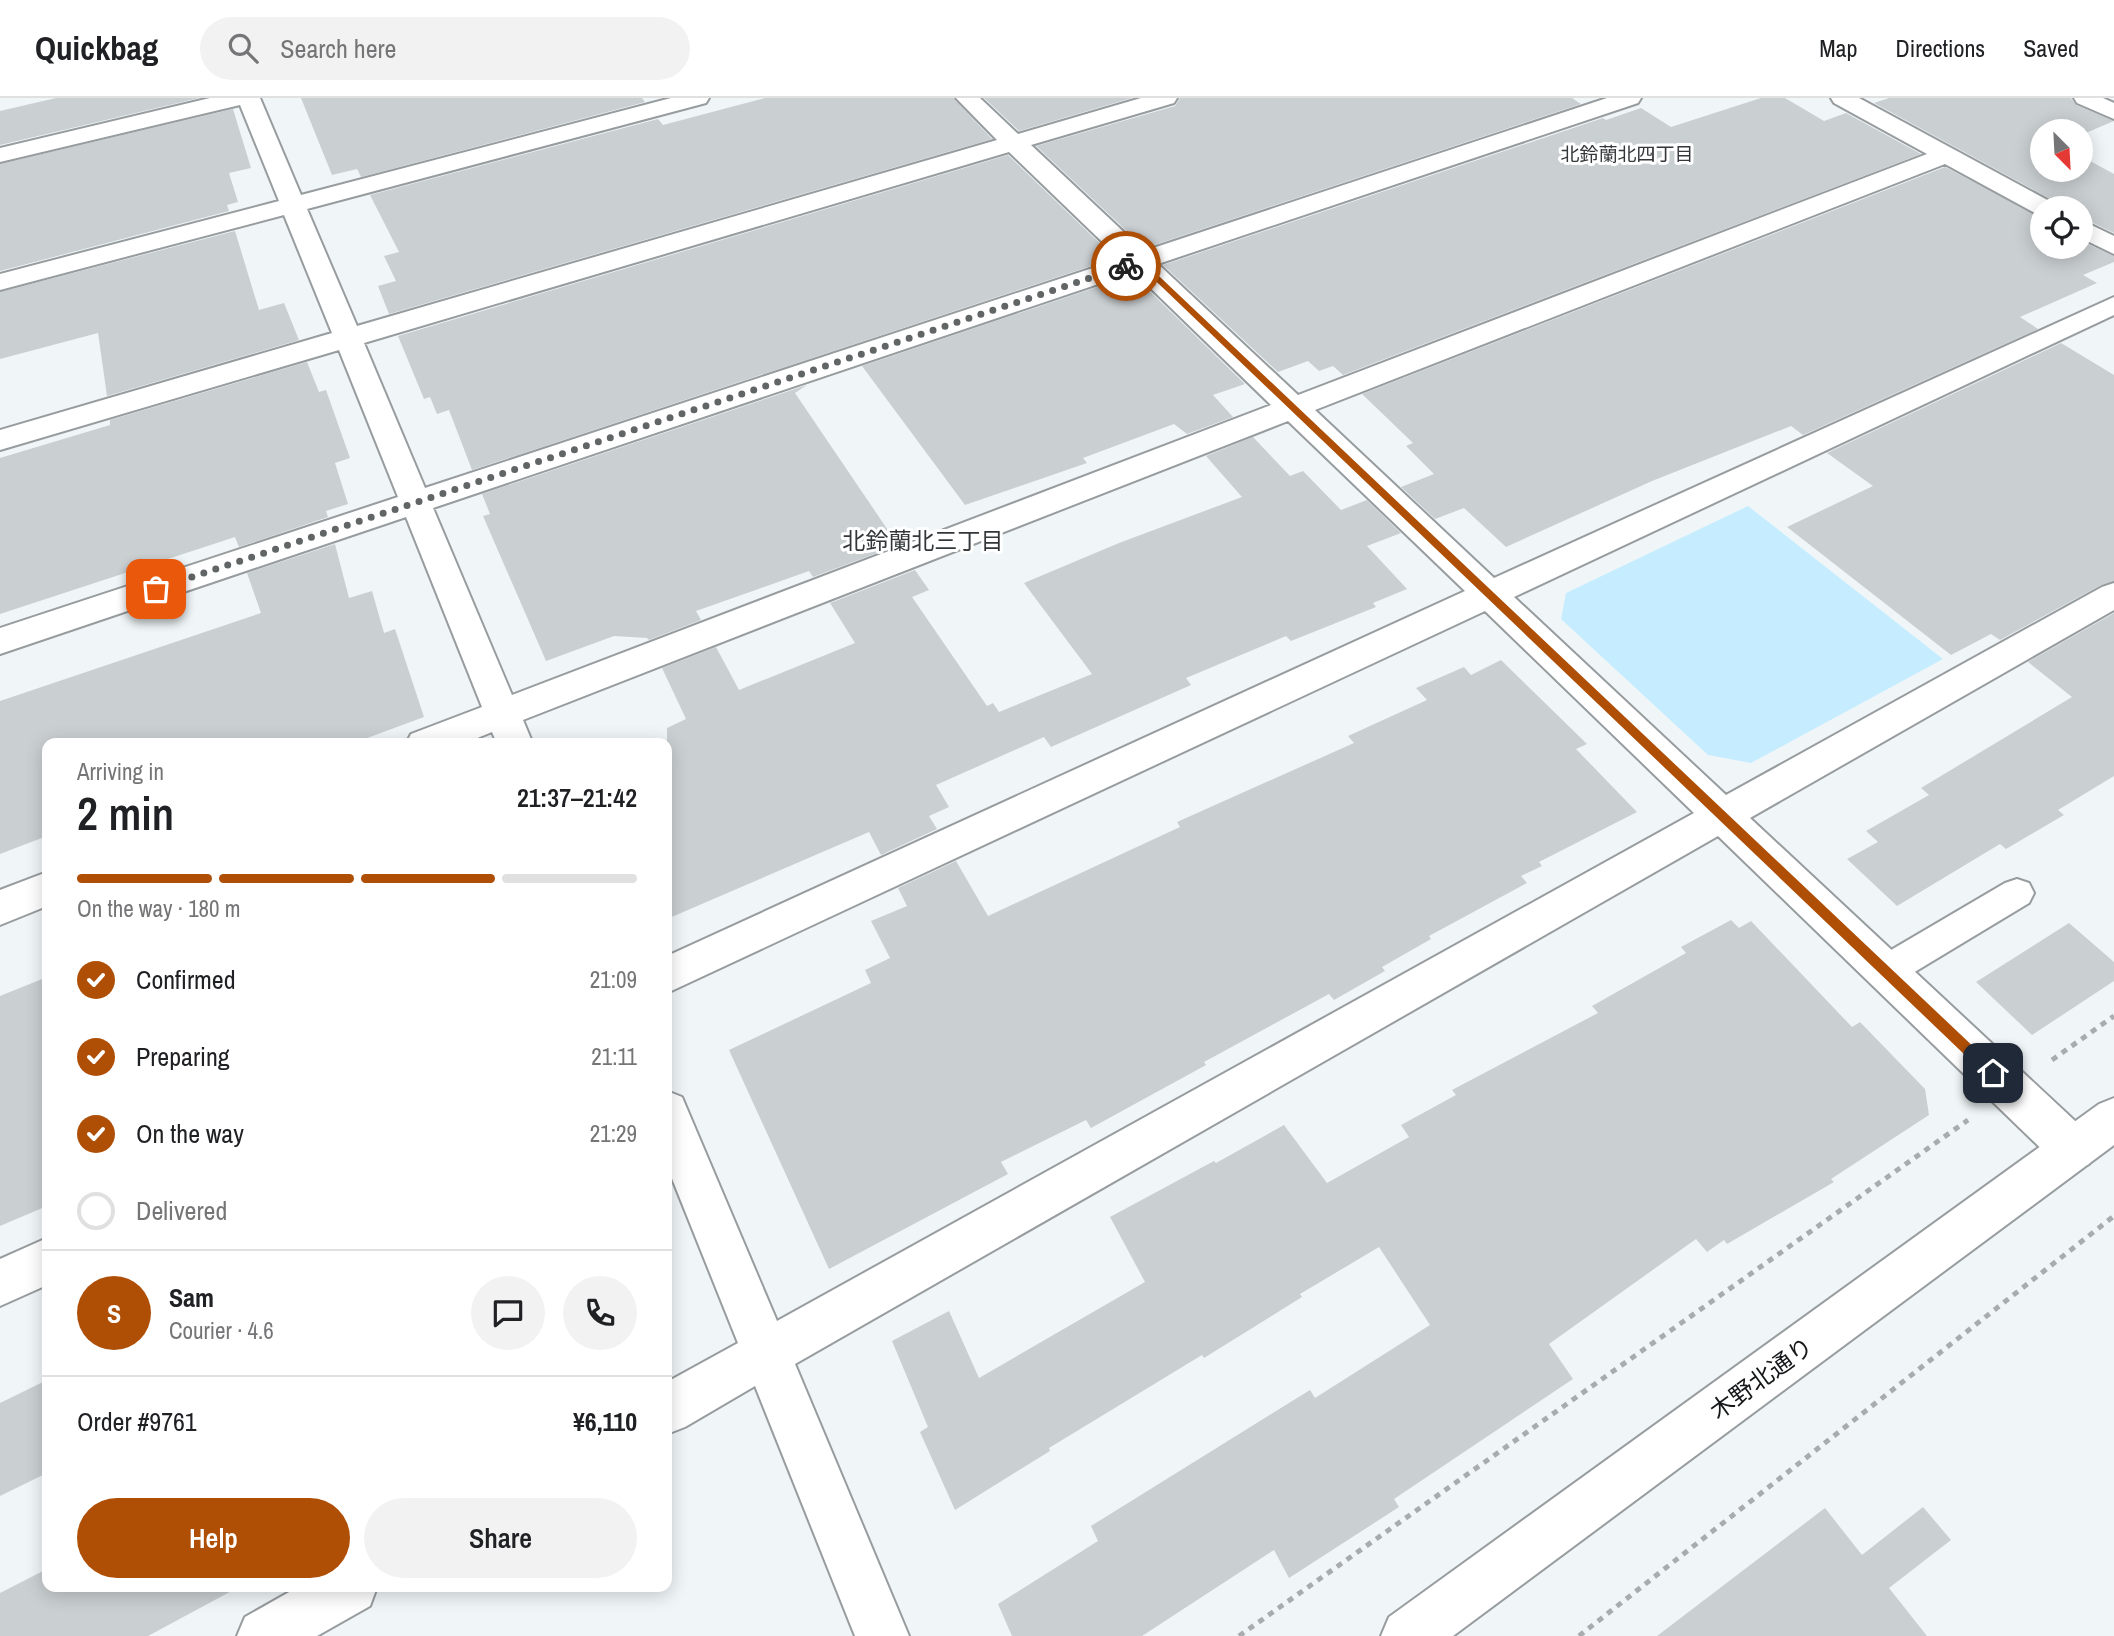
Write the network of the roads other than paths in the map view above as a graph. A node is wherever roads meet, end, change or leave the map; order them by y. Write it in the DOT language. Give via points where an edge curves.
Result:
graph roads {
  1 [pos="239,98"];
  2 [pos="249,98"];
  3 [pos="698,98"];
  4 [pos="967,98"];
  5 [pos="1166,98"];
  6 [pos="1630,98"];
  7 [pos="1842,98"];
  8 [pos="2085,98"];
  9 [pos="2114,112"];
  10 [pos="1015,143"];
  11 [pos="0,155"];
  12 [pos="1946,155"];
  13 [pos="2030,200"];
  14 [pos="293,205"];
  15 [pos="2093,235"];
  16 [pos="2114,246"];
  17 [pos="1140,261"];
  18 [pos="0,282"];
  19 [pos="2114,305"];
  20 [pos="348,336"];
  21 [pos="1293,408"];
  22 [pos="0,440"];
  23 [pos="416,503"];
  24 [pos="1489,594"];
  25 [pos="2114,595"];
  26 [pos="0,641"];
  27 [pos="503,713"];
  28 [pos="439,738"];
  29 [pos="513,738"];
  30 [pos="1723,816"];
  31 [pos="42,892"];
  32 [pos="2017,892"];
  33 [pos="0,908"];
  34 [pos="1886,971"];
  35 [pos="672,973"];
  36 [pos="2114,1119"];
  37 [pos="672,1124"];
  38 [pos="2073,1149"];
  39 [pos="42,1263"];
  40 [pos="0,1283"];
  41 [pos="766,1353"];
  42 [pos="672,1406"];
  43 [pos="342,1592"];
  44 [pos="264,1636"];
  45 [pos="883,1636"];
  46 [pos="1408,1636"];
  1 -- 11 [label="street"];
  2 -- 14 [label="street"];
  3 -- 14 [label="street"];
  4 -- 10 [label="street"];
  5 -- 10 [label="street"];
  6 -- 17 [label="street"];
  7 -- 12 [label="street"];
  8 -- 9 [label="street"];
  10 -- 17 [label="street"];
  10 -- 20 [label="street"];
  12 -- 13 [label="street"];
  12 -- 21 [label="street"];
  14 -- 18 [label="street"];
  14 -- 20 [label="street"];
  15 -- 16 [label="street"];
  17 -- 21 [label="street"];
  17 -- 23 [label="street"];
  19 -- 24 [label="street"];
  20 -- 22 [label="street"];
  20 -- 23 [label="street"];
  21 -- 24 [label="street"];
  21 -- 27 [label="street"];
  23 -- 26 [label="street"];
  23 -- 27 [label="street"];
  24 -- 30 [label="street"];
  24 -- 35 [label="street"];
  25 -- 30 [label="street"];
  27 -- 28 [label="street"];
  27 -- 29 [label="street"];
  30 -- 34 [label="street"];
  30 -- 41 [label="street"];
  31 -- 33 [label="street"];
  32 -- 34 [label="lane"];
  34 -- 38 [label="street"];
  36 -- 38 [label="street, 木野北通り"];
  37 -- 41 [label="street"];
  38 -- 46 [label="street, 木野北通り"];
  39 -- 40 [label="street"];
  41 -- 42 [label="street"];
  41 -- 45 [label="street"];
  43 -- 44 [label="street"];
}
